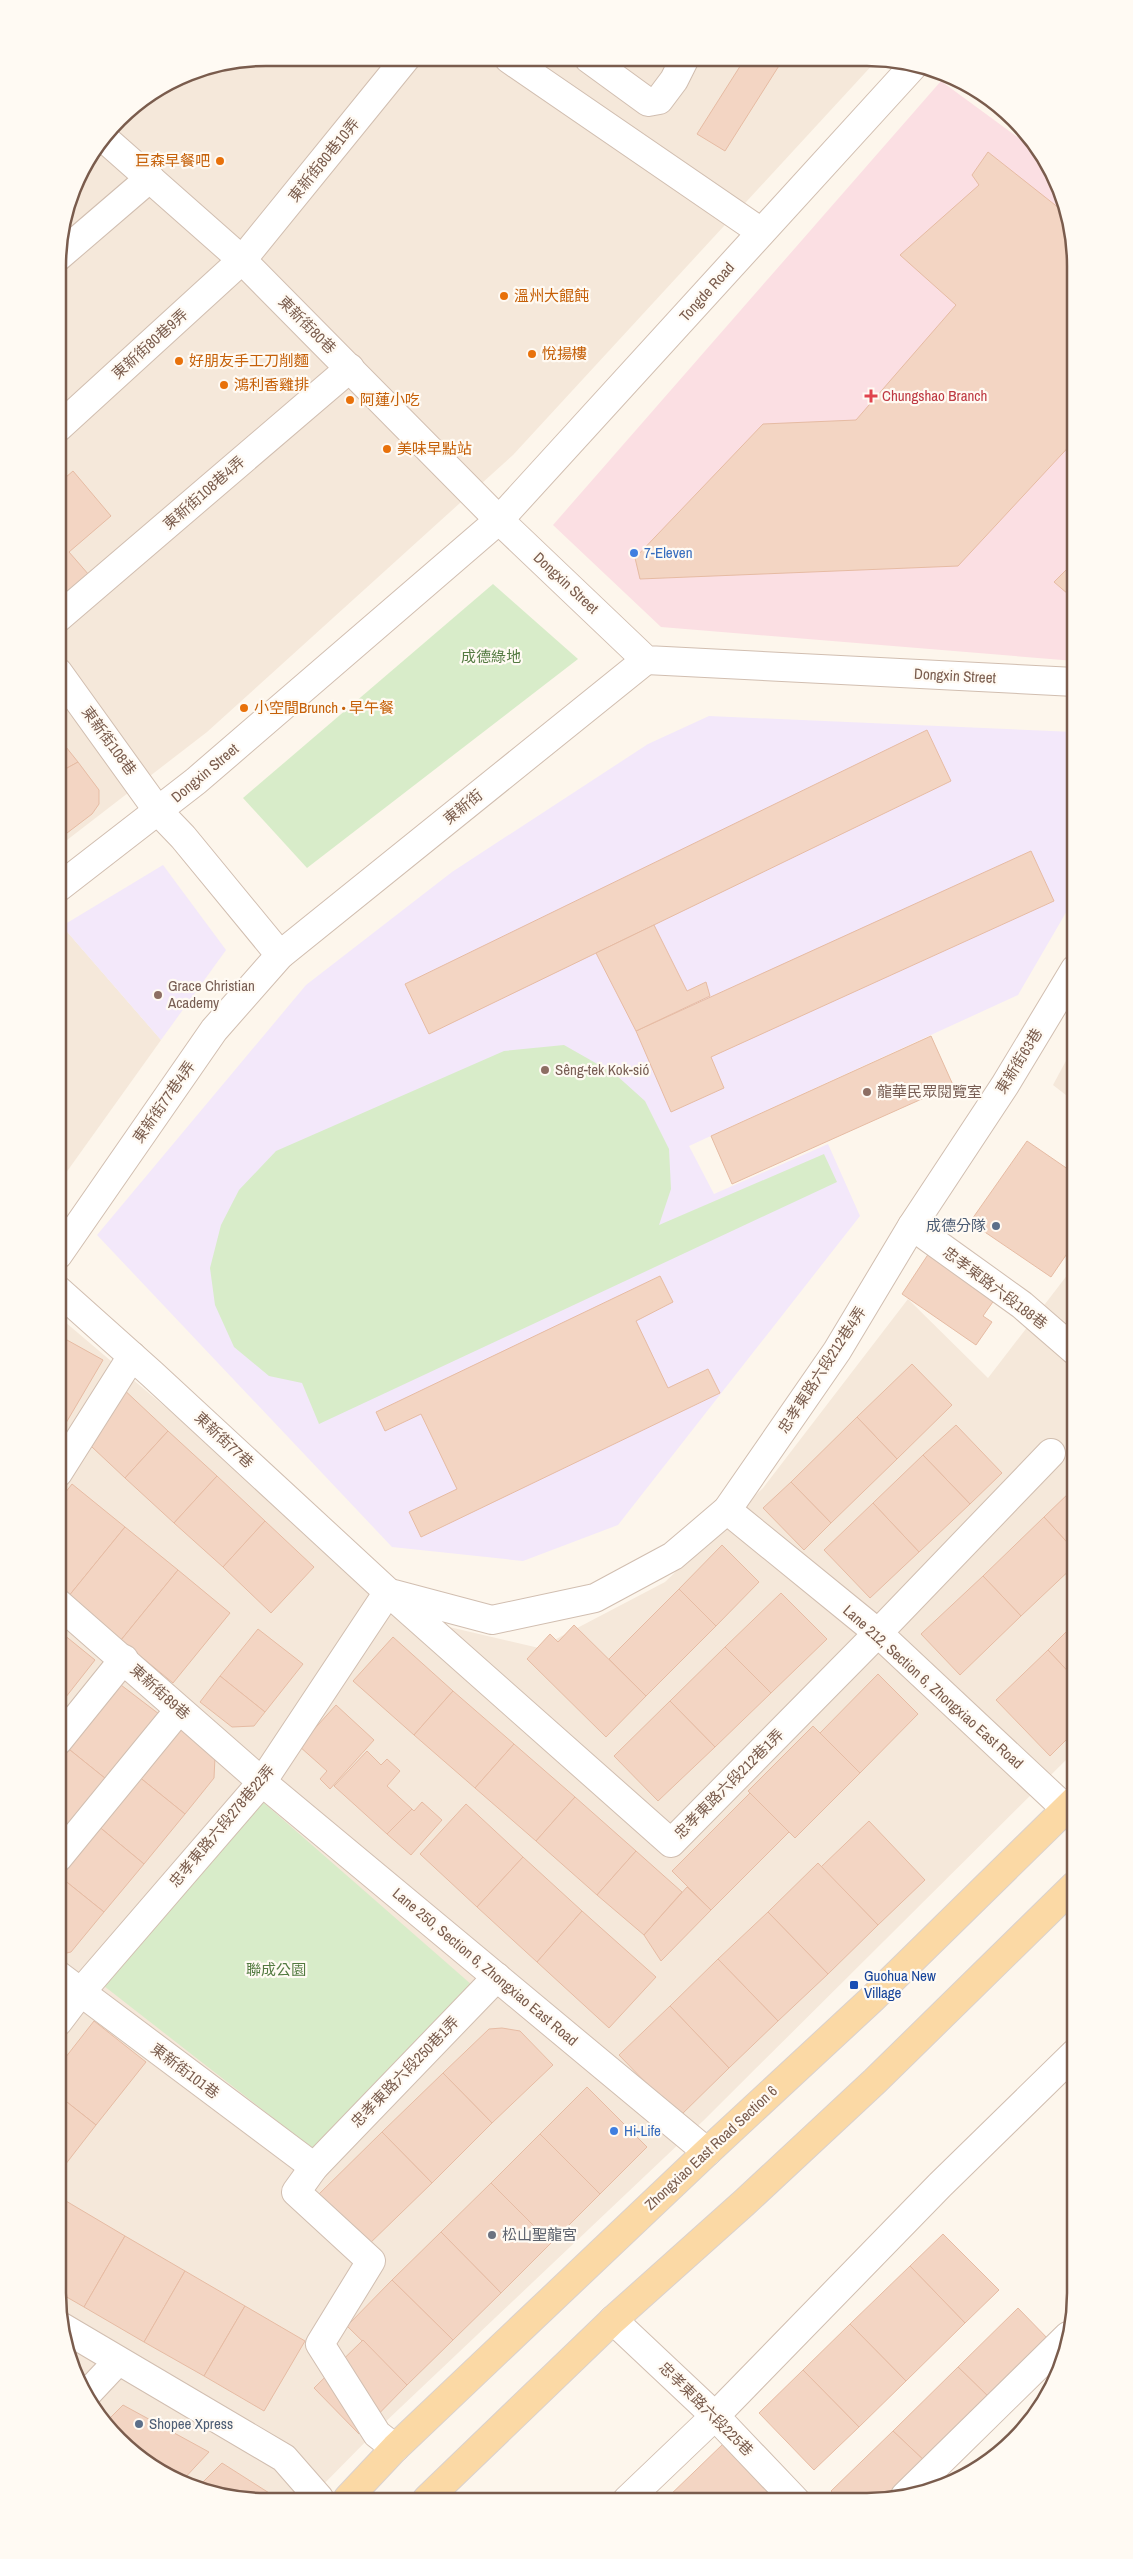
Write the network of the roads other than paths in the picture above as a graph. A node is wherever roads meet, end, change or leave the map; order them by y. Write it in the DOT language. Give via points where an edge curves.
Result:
graph roads {
  1 [pos="393,66"];
  2 [pos="519,66"];
  3 [pos="597,66"];
  4 [pos="681,66"];
  5 [pos="909,71"];
  6 [pos="110,142"];
  7 [pos="150,178"];
  8 [pos="761,232"];
  9 [pos="67,249"];
  10 [pos="242,260"];
  11 [pos="350,368"];
  12 [pos="66,421"];
  13 [pos="499,520"];
  14 [pos="66,611"];
  15 [pos="646,660"];
  16 [pos="1067,682"];
  17 [pos="66,683"];
  18 [pos="158,811"];
  19 [pos="66,882"];
  20 [pos="280,955"];
  21 [pos="1067,982"];
  22 [pos="912,1226"];
  23 [pos="66,1243"];
  24 [pos="66,1297"];
  25 [pos="1067,1344"];
  26 [pos="132,1356"];
  27 [pos="1051,1453"];
  28 [pos="66,1460"];
  29 [pos="727,1510"];
  30 [pos="388,1592"];
  31 [pos="66,1610"];
  32 [pos="878,1633"];
  33 [pos="124,1660"];
  34 [pos="179,1710"];
  35 [pos="66,1731"];
  36 [pos="262,1782"];
  37 [pos="1067,1800"];
  38 [pos="1067,1808"];
  39 [pos="66,1848"];
  40 [pos="1067,1893"];
  41 [pos="497,1977"];
  42 [pos="66,1982"];
  43 [pos="80,1993"];
  44 [pos="66,2011"];
  45 [pos="1067,2061"];
  46 [pos="707,2152"];
  47 [pos="314,2167"];
  48 [pos="614,2320"];
  49 [pos="70,2332"];
  50 [pos="1060,2344"];
  51 [pos="118,2361"];
  52 [pos="91,2389"];
  53 [pos="715,2416"];
  54 [pos="395,2448"];
  55 [pos="914,2487"];
  56 [pos="315,2493"];
  57 [pos="353,2493"];
  58 [pos="433,2493"];
  59 [pos="634,2493"];
  60 [pos="788,2493"];
  1 -- 10 [label="street, 東新街80巷10弄"];
  2 -- 8 [label="street"];
  3 -- 4 [label="street" via="648,102 659,100"];
  5 -- 8 [label="street, Tongde Road"];
  6 -- 7 [label="street, 東新街80巷"];
  7 -- 9 [label="street"];
  7 -- 10 [label="street, 東新街80巷"];
  8 -- 13 [label="street, Tongde Road"];
  10 -- 11 [label="street, 東新街80巷"];
  10 -- 12 [label="street, 東新街80巷9弄"];
  11 -- 13 [label="street, 東新街80巷"];
  11 -- 14 [label="street, 東新街108巷4弄"];
  13 -- 15 [label="street, Dongxin Street"];
  13 -- 18 [label="street, Dongxin Street"];
  15 -- 16 [label="street, Dongxin Street"];
  15 -- 20 [label="street, 東新街"];
  17 -- 18 [label="street, 東新街108巷"];
  18 -- 19 [label="street, Dongxin Street"];
  18 -- 20 [label="street, Dongxin Street"];
  20 -- 23 [label="street, 東新街77巷4弄" via="214,1030"];
  21 -- 22 [label="street, 東新街63巷" via="1005,1085"];
  22 -- 25 [label="street, 忠孝東路六段188巷" via="1022,1305"];
  22 -- 29 [label="street, 忠孝東路六段212巷4弄" via="837,1351"];
  24 -- 26 [label="street, 東新街77巷"];
  26 -- 28 [label="street"];
  26 -- 30 [label="street, 東新街77巷"];
  27 -- 32 [label="street, 忠孝東路六段212巷1弄"];
  29 -- 30 [label="street, 忠孝東路六段212巷4弄" via="673,1556 595,1598 492,1620"];
  29 -- 32 [label="street, Lane 212, Section 6, Zhongxiao East Road"];
  30 -- 32 [label="street, 忠孝東路六段212巷1弄" via="671,1843"];
  30 -- 36 [label="street, 忠孝東路六段278巷22弄"];
  31 -- 33 [label="street, 東新街89巷"];
  32 -- 37 [label="street, Lane 212, Section 6, Zhongxiao East Road"];
  33 -- 34 [label="street, 東新街89巷"];
  33 -- 35 [label="street"];
  34 -- 36 [label="street, 東新街89巷"];
  34 -- 39 [label="street"];
  36 -- 41 [label="street, Lane 250, Section 6, Zhongxiao East Road"];
  36 -- 43 [label="street, 忠孝東路六段278巷22弄"];
  38 -- 46 [label="main road, Zhongxiao East Road Section 6" via="872,1999"];
  40 -- 48 [label="main road" via="876,2081"];
  41 -- 46 [label="street, Lane 250, Section 6, Zhongxiao East Road"];
  41 -- 47 [label="street, 忠孝東路六段250巷1弄"];
  42 -- 43 [label="street, 東新街101巷"];
  43 -- 44 [label="street, 忠孝東路六段278巷22弄"];
  43 -- 47 [label="street, 東新街101巷"];
  45 -- 53 [label="street" via="940,2185"];
  46 -- 54 [label="main road, Zhongxiao East Road Section 6"];
  47 -- 54 [label="street, 忠孝東路六段250巷1弄" via="296,2192 371,2261 320,2344 377,2434"];
  48 -- 53 [label="street, 忠孝東路六段225巷"];
  48 -- 58 [label="main road"];
  49 -- 51 [label="street"];
  50 -- 55 [label="street"];
  51 -- 52 [label="street"];
  51 -- 56 [label="street" via="284,2458"];
  53 -- 59 [label="street"];
  53 -- 60 [label="street, 忠孝東路六段225巷"];
  54 -- 57 [label="main road, Zhongxiao East Road Section 6"];
}
